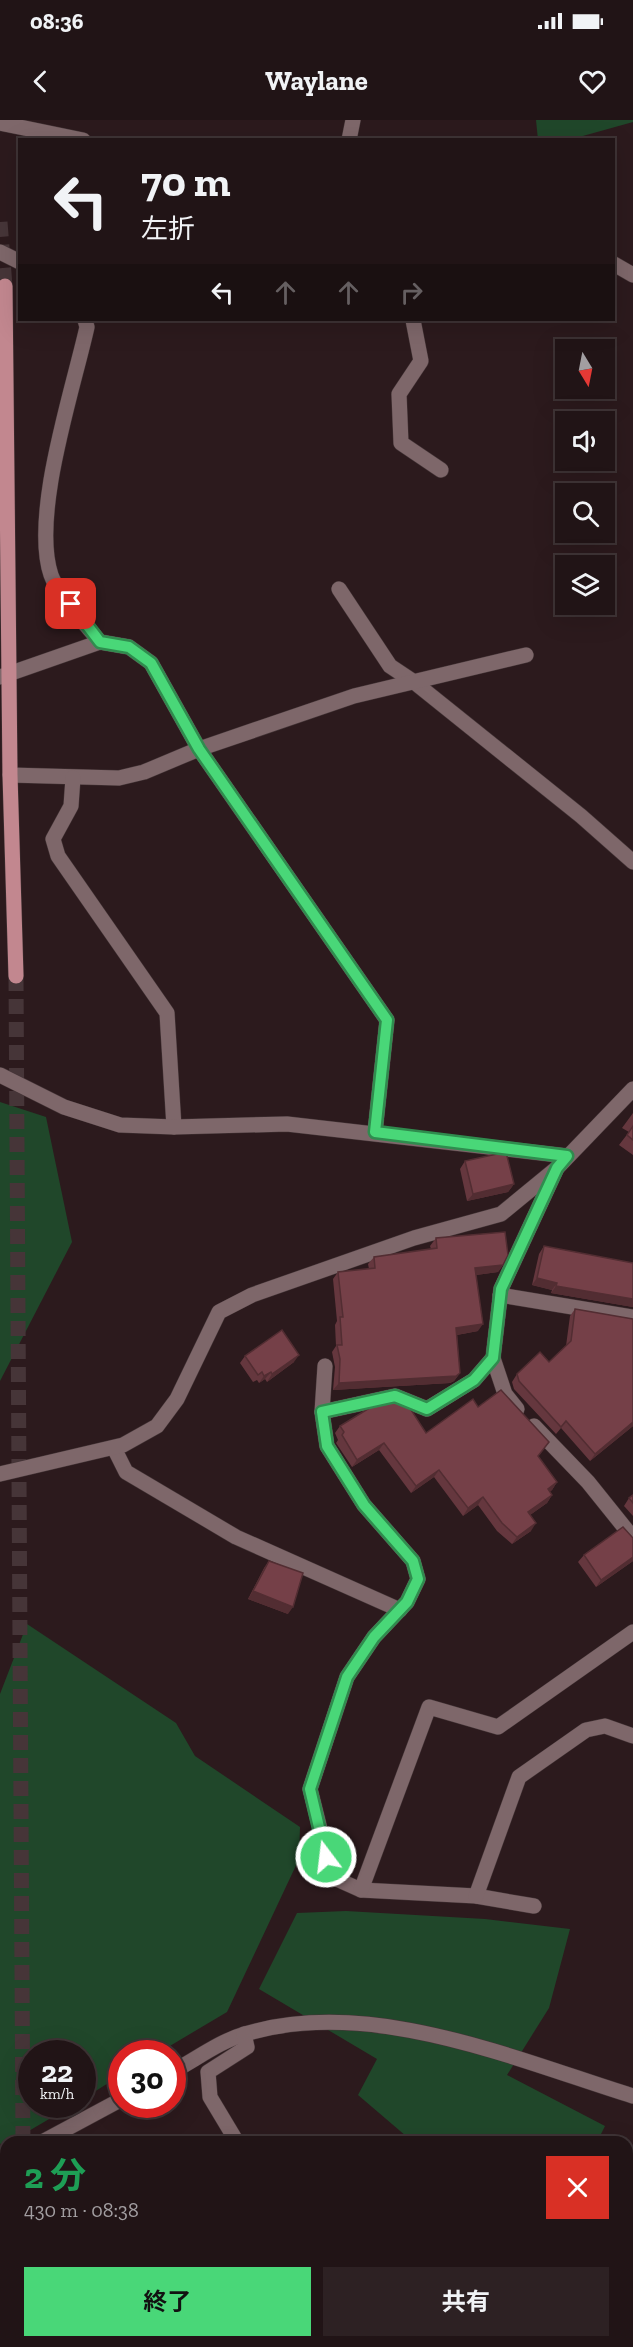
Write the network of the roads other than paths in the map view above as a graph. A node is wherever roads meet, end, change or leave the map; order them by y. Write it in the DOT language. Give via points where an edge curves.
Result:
graph roads {
  1 [pos="353,120"];
  2 [pos="0,123"];
  3 [pos="76,138"];
  4 [pos="349,138"];
  5 [pos="0,252"];
  6 [pos="18,261"];
  7 [pos="615,265"];
  8 [pos="633,275"];
  9 [pos="5,286"];
  10 [pos="85,321"];
  11 [pos="413,321"];
  12 [pos="441,470"];
  13 [pos="339,590"];
  14 [pos="100,642"];
  15 [pos="526,655"];
  16 [pos="5,675"];
  17 [pos="414,682"];
  18 [pos="199,749"];
  19 [pos="10,776"];
  20 [pos="73,778"];
  21 [pos="633,862"];
  22 [pos="16,976"];
  23 [pos="0,1075"];
  24 [pos="633,1089"];
  25 [pos="174,1127"];
  26 [pos="375,1132"];
  27 [pos="562,1162"];
  28 [pos="500,1294"];
  29 [pos="633,1317"];
  30 [pos="493,1358"];
  31 [pos="325,1366"];
  32 [pos="322,1412"];
  33 [pos="114,1448"];
  34 [pos="0,1474"];
  35 [pos="633,1538"];
  36 [pos="399,1610"];
  37 [pos="633,1632"];
  38 [pos="633,1736"];
  39 [pos="361,1890"];
  40 [pos="476,1896"];
  41 [pos="534,1906"];
  42 [pos="244,2034"];
  43 [pos="186,2065"];
  44 [pos="633,2096"];
  45 [pos="108,2107"];
  46 [pos="53,2136"];
  47 [pos="233,2136"];
  1 -- 4 [label="street"];
  2 -- 3 [label="street"];
  5 -- 6 [label="street"];
  7 -- 8 [label="street"];
  9 -- 16 [label="main road"];
  10 -- 14 [label="street" via="46,503 46,542 52,576"];
  11 -- 12 [label="street" via="421,361 399,394 401,443"];
  13 -- 17 [label="street" via="390,666"];
  14 -- 16 [label="street"];
  14 -- 18 [label="street" via="129,647 151,663"];
  15 -- 17 [label="street"];
  16 -- 19 [label="main road"];
  17 -- 18 [label="street" via="354,696"];
  17 -- 21 [label="street"];
  18 -- 20 [label="street" via="119,778"];
  18 -- 26 [label="street" via="387,1020"];
  19 -- 20 [label="street"];
  19 -- 22 [label="main road"];
  20 -- 25 [label="street" via="71,806 53,840 58,856 167,1012"];
  23 -- 25 [label="street" via="64,1107 120,1125"];
  24 -- 27 [label="street"];
  25 -- 26 [label="street" via="287,1124"];
  26 -- 27 [label="street"];
  27 -- 28 [label="street"];
  27 -- 33 [label="street" via="501,1214 414,1238 252,1295 219,1312 177,1399 157,1426"];
  28 -- 29 [label="street"];
  28 -- 30 [label="street"];
  30 -- 32 [label="street" via="474,1380 427,1409 395,1396"];
  30 -- 35 [label="street" via="505,1394 588,1482"];
  31 -- 32 [label="street"];
  32 -- 36 [label="street" via="327,1446 364,1505 413,1561 418,1579"];
  33 -- 34 [label="street"];
  33 -- 36 [label="street" via="126,1472 236,1537"];
  36 -- 39 [label="street" via="374,1637 347,1677 310,1789 332,1877"];
  37 -- 39 [label="street" via="498,1727 429,1707"];
  38 -- 40 [label="street" via="604,1726 586,1730 519,1777"];
  39 -- 40 [label="street"];
  40 -- 41 [label="street"];
  42 -- 43 [label="street"];
  42 -- 44 [label="street" via="316,2021 418,2029"];
  42 -- 47 [label="street" via="247,2047 208,2072 210,2097"];
  45 -- 46 [label="street"];
}
